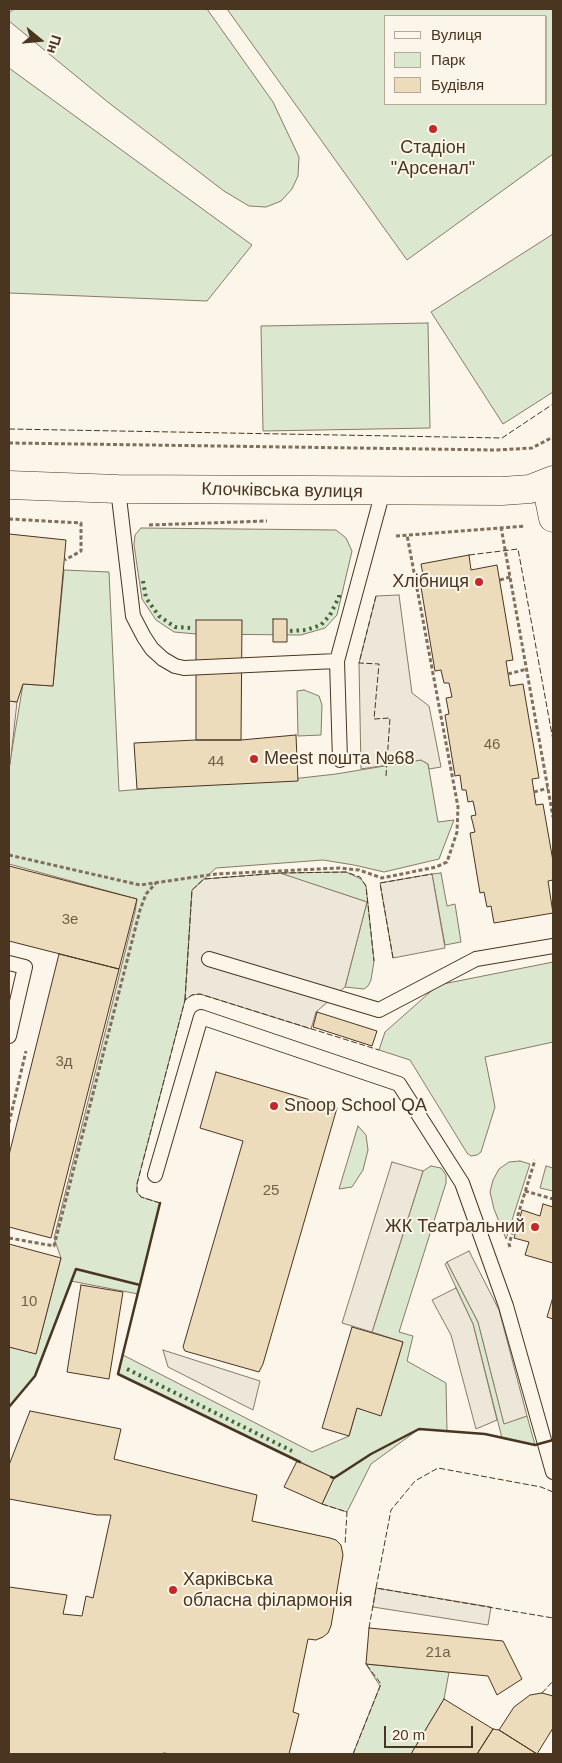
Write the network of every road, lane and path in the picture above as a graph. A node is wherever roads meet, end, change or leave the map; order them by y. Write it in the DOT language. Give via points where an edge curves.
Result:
graph roads {
  1 [pos="553,437"];
  2 [pos="9,442"];
  3 [pos="549,482"];
  4 [pos="9,485"];
  5 [pos="118,489"];
  6 [pos="383,491"];
  7 [pos="9,519"];
  8 [pos="274,521"];
  9 [pos="544,521"];
  10 [pos="149,525"];
  11 [pos="501,527"];
  12 [pos="407,535"];
  13 [pos="396,536"];
  14 [pos="64,560"];
  15 [pos="510,577"];
  16 [pos="500,580"];
  17 [pos="337,661"];
  18 [pos="527,669"];
  19 [pos="508,674"];
  20 [pos="340,760"];
  21 [pos="548,788"];
  22 [pos="534,792"];
  23 [pos="553,817"];
  24 [pos="9,855"];
  25 [pos="157,882"];
  26 [pos="553,946"];
  27 [pos="209,959"];
  28 [pos="9,963"];
  29 [pos="9,1036"];
  30 [pos="535,1160"];
  31 [pos="155,1175"];
  32 [pos="526,1191"];
  33 [pos="553,1199"];
  34 [pos="9,1238"];
  35 [pos="512,1254"];
  36 [pos="553,1472"];
  1 -- 2 [label="path" via="532,448 496,450"];
  3 -- 6 [label="main road, Клочківська вулиця" via="530,489 510,491"];
  3 -- 9 [label="main road"];
  4 -- 5 [label="main road, Клочківська вулиця"];
  5 -- 6 [label="main road, Клочківська вулиця"];
  5 -- 17 [label="lane" via="133,616 152,649 162,659 184,668"];
  6 -- 17 [label="lane"];
  7 -- 14 [label="path" via="81,523 80,551"];
  8 -- 10 [label="path"];
  9 -- 11 [label="path"];
  11 -- 12 [label="path"];
  11 -- 15 [label="path"];
  12 -- 13 [label="path"];
  12 -- 25 [label="path" via="458,807 457,832 447,862 382,878 340,868 216,874"];
  15 -- 16 [label="path"];
  15 -- 18 [label="path"];
  17 -- 20 [label="lane"];
  18 -- 19 [label="path"];
  18 -- 21 [label="path"];
  21 -- 22 [label="path"];
  21 -- 23 [label="path"];
  24 -- 25 [label="path" via="140,885"];
  25 -- 34 [label="path" via="146,894 140,910 54,1246"];
  26 -- 27 [label="lane" via="476,958 379,1010"];
  28 -- 29 [label="lane" via="25,967"];
  30 -- 32 [label="path"];
  31 -- 36 [label="lane" via="201,1017 399,1084 462,1183 506,1306"];
  32 -- 33 [label="path"];
  32 -- 35 [label="path" via="509,1244"];
}
